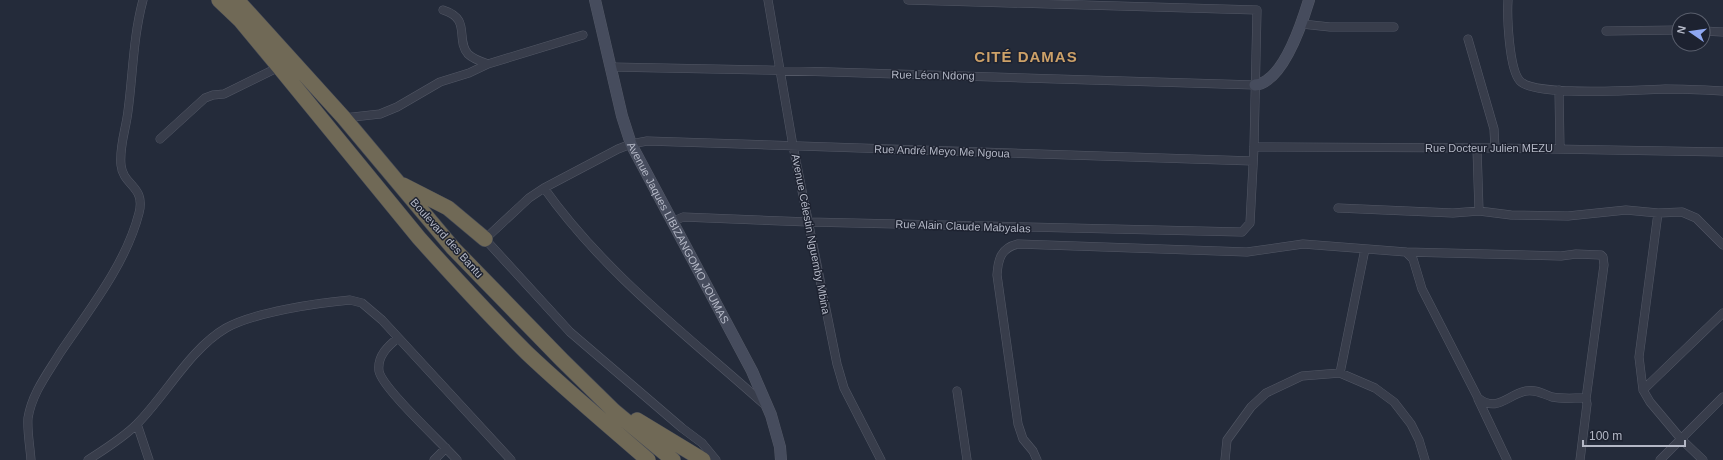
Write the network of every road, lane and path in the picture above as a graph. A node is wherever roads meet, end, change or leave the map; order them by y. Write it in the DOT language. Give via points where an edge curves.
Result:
graph roads {
  1 [pos="143,0"];
  2 [pos="219,0"];
  3 [pos="237,0"];
  4 [pos="595,0"];
  5 [pos="768,0"];
  6 [pos="908,0"];
  7 [pos="1309,0"];
  8 [pos="1508,0"];
  9 [pos="443,10"];
  10 [pos="1302,24"];
  11 [pos="1394,27"];
  12 [pos="1671,30"];
  13 [pos="1606,31"];
  14 [pos="1711,31"];
  15 [pos="1723,32"];
  16 [pos="583,35"];
  17 [pos="1468,39"];
  18 [pos="488,64"];
  19 [pos="279,67"];
  20 [pos="611,67"];
  21 [pos="781,70"];
  22 [pos="1255,85"];
  23 [pos="1559,90"];
  24 [pos="1723,91"];
  25 [pos="344,118"];
  26 [pos="160,139"];
  27 [pos="631,144"];
  28 [pos="793,146"];
  29 [pos="1254,147"];
  30 [pos="1477,148"];
  31 [pos="1495,148"];
  32 [pos="1560,149"];
  33 [pos="1723,152"];
  34 [pos="1254,161"];
  35 [pos="399,183"];
  36 [pos="544,188"];
  37 [pos="1338,208"];
  38 [pos="1479,211"];
  39 [pos="1658,213"];
  40 [pos="672,222"];
  41 [pos="809,222"];
  42 [pos="485,239"];
  43 [pos="1723,245"];
  44 [pos="1365,249"];
  45 [pos="1406,252"];
  46 [pos="1723,313"];
  47 [pos="398,338"];
  48 [pos="1340,373"];
  49 [pos="1644,390"];
  50 [pos="957,391"];
  51 [pos="1723,397"];
  52 [pos="1478,398"];
  53 [pos="1586,399"];
  54 [pos="768,408"];
  55 [pos="614,410"];
  56 [pos="138,424"];
  57 [pos="1682,440"];
  58 [pos="446,448"];
  59 [pos="700,453"];
  60 [pos="781,459"];
  61 [pos="31,460"];
  62 [pos="88,460"];
  63 [pos="149,460"];
  64 [pos="434,460"];
  65 [pos="457,460"];
  66 [pos="511,460"];
  67 [pos="648,460"];
  68 [pos="673,460"];
  69 [pos="716,460"];
  70 [pos="881,460"];
  71 [pos="968,460"];
  72 [pos="1037,460"];
  73 [pos="1225,460"];
  74 [pos="1425,460"];
  75 [pos="1507,460"];
  76 [pos="1580,460"];
  77 [pos="1660,460"];
  78 [pos="1703,460"];
  1 -- 61 [label="street" via="135,41 121,160 126,179 140,195 140,212 122,255 93,306 41,383 33,400 28,418"];
  2 -- 19 [label="highway, Boulevard des Bantu" via="240,20"];
  3 -- 25 [label="highway, Boulevard des Bantu"];
  4 -- 20 [label="main road, Avenue Jaques LIBIZANGOMO JOUMAS"];
  5 -- 21 [label="street, Avenue Célestin Nguemby Mbina"];
  6 -- 22 [label="street" via="1258,10"];
  7 -- 10 [label="main road"];
  8 -- 23 [label="street" via="1509,37 1517,78 1525,85"];
  9 -- 18 [label="street" via="450,12 459,20 468,54"];
  10 -- 11 [label="street" via="1330,27"];
  10 -- 22 [label="main road" via="1279,68 1268,81"];
  12 -- 13 [label="street"];
  14 -- 15 [label="street"];
  16 -- 18 [label="street"];
  17 -- 31 [label="street" via="1494,129"];
  18 -- 25 [label="street" via="440,82 380,114"];
  19 -- 26 [label="street" via="224,94 205,98"];
  19 -- 67 [label="highway, Boulevard des Bantu" via="419,238 468,291 526,352"];
  20 -- 21 [label="street, Rue Léon Ndong"];
  20 -- 27 [label="main road, Avenue Jaques LIBIZANGOMO JOUMAS"];
  21 -- 22 [label="street, Rue Léon Ndong"];
  21 -- 28 [label="street, Avenue Célestin Nguemby Mbina"];
  22 -- 29 [label="street"];
  23 -- 24 [label="street"];
  23 -- 32 [label="street"];
  25 -- 35 [label="highway, Boulevard des Bantu"];
  27 -- 28 [label="street, Rue André Meyo Me Ngoua" via="646,141"];
  27 -- 36 [label="street, Rue André Meyo Me Ngoua"];
  27 -- 40 [label="main road, Avenue Jaques LIBIZANGOMO JOUMAS"];
  28 -- 34 [label="street, Rue André Meyo Me Ngoua"];
  28 -- 41 [label="street, Avenue Célestin Nguemby Mbina"];
  29 -- 30 [label="street, Rue Docteur Julien MEZU"];
  29 -- 34 [label="street"];
  30 -- 31 [label="street, Rue Docteur Julien MEZU"];
  30 -- 38 [label="street"];
  31 -- 32 [label="street, Rue Docteur Julien MEZU"];
  32 -- 33 [label="street, Rue Docteur Julien MEZU"];
  34 -- 41 [label="street, Rue Alain Claude Mabyalas" via="1250,223 1242,232"];
  35 -- 42 [label="highway" via="448,208"];
  35 -- 55 [label="highway, Boulevard des Bantu" via="453,248 545,344"];
  36 -- 42 [label="street, Rue André Meyo Me Ngoua" via="529,198"];
  36 -- 54 [label="street" via="615,273"];
  37 -- 38 [label="street" via="1453,213"];
  38 -- 39 [label="street" via="1511,215 1568,216 1626,210"];
  39 -- 43 [label="street" via="1682,212 1692,215"];
  39 -- 49 [label="street" via="1639,357"];
  40 -- 41 [label="street, Rue Alain Claude Mabyalas" via="683,217"];
  40 -- 54 [label="main road, Avenue Jaques LIBIZANGOMO JOUMAS" via="752,370"];
  41 -- 70 [label="street, Avenue Célestin Nguemby Mbina" via="841,379"];
  42 -- 59 [label="street" via="570,332 682,428"];
  44 -- 45 [label="street"];
  44 -- 48 [label="street"];
  44 -- 72 [label="street" via="1303,244 1247,252 1018,244 1009,246 1002,252 997,275 1018,424"];
  45 -- 52 [label="street" via="1413,259 1422,289"];
  45 -- 53 [label="street" via="1601,255 1604,265"];
  46 -- 49 [label="street"];
  47 -- 56 [label="street" via="370,309 362,303 350,300 273,312 240,321 225,329 200,349"];
  47 -- 58 [label="street" via="382,356 379,370 382,379"];
  47 -- 66 [label="street"];
  48 -- 73 [label="street" via="1302,376 1266,393 1227,440"];
  48 -- 74 [label="street" via="1374,388 1394,402 1411,424"];
  49 -- 57 [label="street" via="1650,402"];
  50 -- 71 [label="street"];
  51 -- 57 [label="street"];
  52 -- 53 [label="street" via="1488,404 1497,403 1532,390 1553,397"];
  52 -- 75 [label="street"];
  53 -- 76 [label="street"];
  54 -- 60 [label="main road, Avenue Jaques LIBIZANGOMO JOUMAS"];
  55 -- 59 [label="highway" via="623,412"];
  55 -- 68 [label="highway, Boulevard des Bantu"];
  56 -- 62 [label="street"];
  56 -- 63 [label="street"];
  57 -- 77 [label="street"];
  57 -- 78 [label="street"];
  58 -- 64 [label="street"];
  58 -- 65 [label="street"];
  59 -- 69 [label="street"];
}
